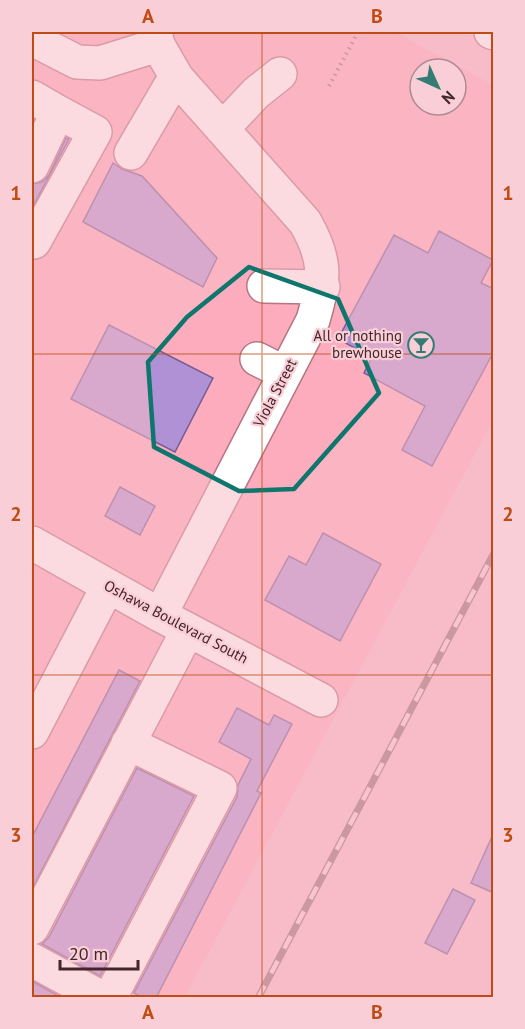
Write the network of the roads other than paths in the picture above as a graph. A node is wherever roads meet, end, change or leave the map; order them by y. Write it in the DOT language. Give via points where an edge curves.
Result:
graph roads {
  1 [pos="156,38"];
  2 [pos="32,39"];
  3 [pos="280,74"];
  4 [pos="177,78"];
  5 [pos="38,101"];
  6 [pos="222,129"];
  7 [pos="131,153"];
  8 [pos="32,166"];
  9 [pos="32,241"];
  10 [pos="264,286"];
  11 [pos="323,287"];
  12 [pos="32,543"];
  13 [pos="108,586"];
  14 [pos="174,623"];
  15 [pos="321,700"];
  16 [pos="32,732"];
  17 [pos="128,743"];
  18 [pos="32,928"];
  19 [pos="32,960"];
  20 [pos="102,998"];
  21 [pos="110,998"];
  1 -- 2 [label="street" via="100,63 77,62"];
  1 -- 4 [label="street, Viola Street"];
  3 -- 6 [label="street"];
  4 -- 6 [label="street, Viola Street"];
  4 -- 7 [label="street"];
  5 -- 8 [label="street"];
  5 -- 9 [label="street" via="95,132"];
  6 -- 11 [label="street, Viola Street" via="305,222 323,264"];
  10 -- 11 [label="street"];
  11 -- 14 [label="street, Viola Street" via="314,320 271,366"];
  12 -- 13 [label="street, Oshawa Boulevard South"];
  13 -- 14 [label="street, Oshawa Boulevard South"];
  13 -- 16 [label="street"];
  14 -- 15 [label="street, Oshawa Boulevard South"];
  14 -- 17 [label="street, Viola Street"];
  17 -- 18 [label="street, Viola Street"];
  17 -- 21 [label="street" via="220,788"];
  19 -- 20 [label="street"];
}
